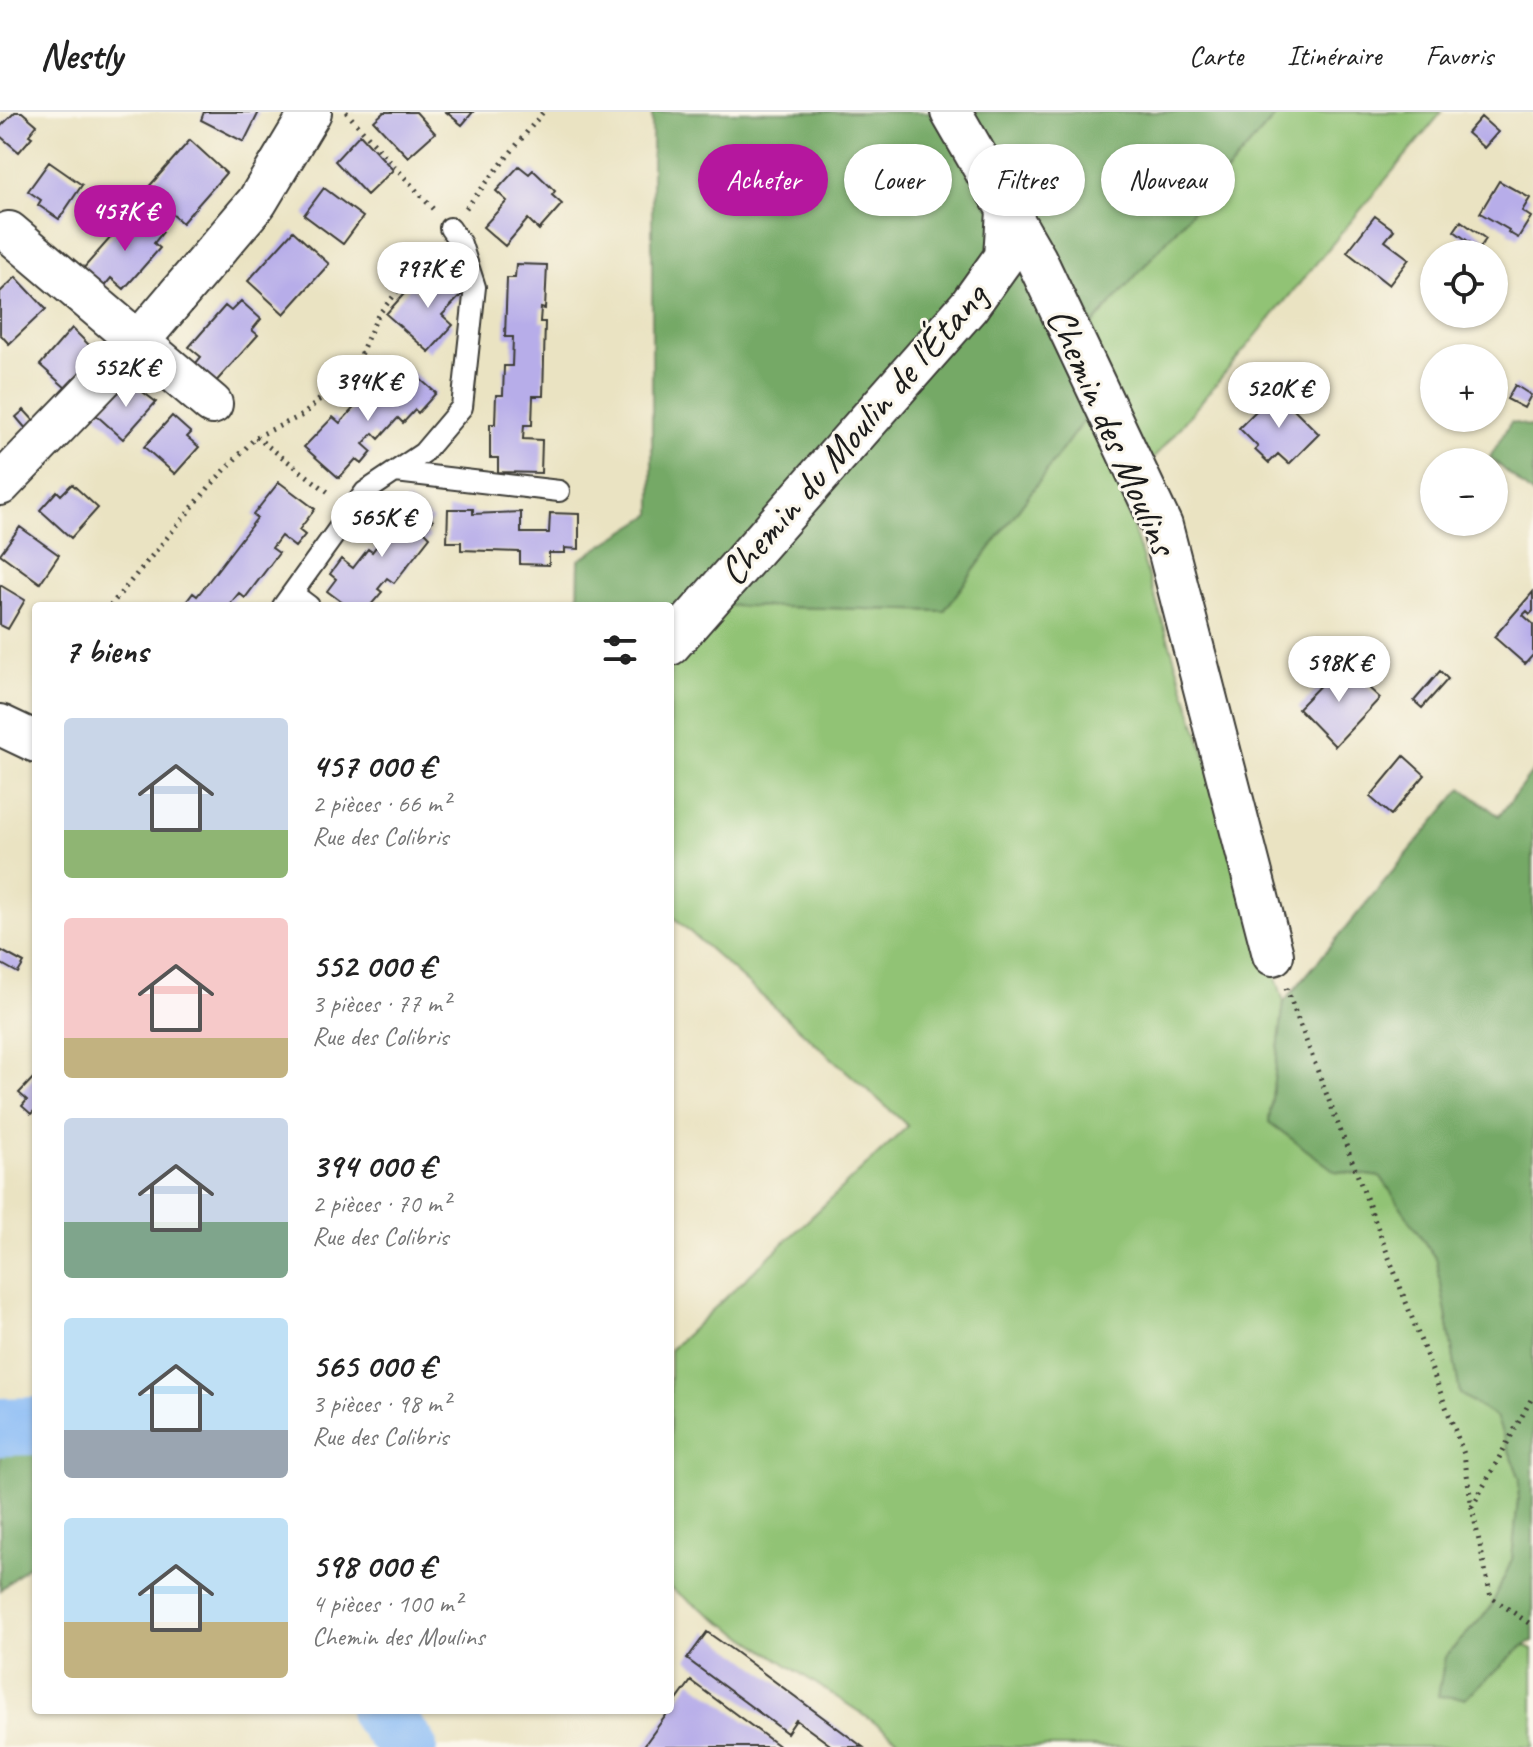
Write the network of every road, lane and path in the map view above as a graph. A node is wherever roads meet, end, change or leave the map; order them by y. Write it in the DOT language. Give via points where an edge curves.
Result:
graph roads {
  1 [pos="311,112"];
  2 [pos="345,112"];
  3 [pos="543,112"];
  4 [pos="951,112"];
  5 [pos="969,144"];
  6 [pos="1007,216"];
  7 [pos="1010,216"];
  8 [pos="450,228"];
  9 [pos="9,232"];
  10 [pos="139,341"];
  11 [pos="212,404"];
  12 [pos="256,437"];
  13 [pos="396,472"];
  14 [pos="0,485"];
  15 [pos="559,491"];
  16 [pos="353,510"];
  17 [pos="113,602"];
  18 [pos="295,602"];
  19 [pos="674,640"];
  20 [pos="0,725"];
  21 [pos="32,740"];
  22 [pos="1273,955"];
  23 [pos="1533,1396"];
  24 [pos="1472,1508"];
  25 [pos="1533,1626"];
  1 -- 10 [label="street" via="257,202"];
  2 -- 8 [label="path"];
  3 -- 8 [label="path"];
  4 -- 5 [label="street, Chemin des Moulins"];
  6 -- 19 [label="street, Chemin du Moulin de l'Étang" via="1004,257 969,306"];
  7 -- 22 [label="street, Chemin des Moulins" via="1036,259 1162,526"];
  8 -- 12 [label="path" via="378,315 355,366 303,415"];
  8 -- 13 [label="lane" via="475,287 462,407 423,453"];
  9 -- 10 [label="street"];
  10 -- 11 [label="street"];
  10 -- 14 [label="street"];
  12 -- 16 [label="path"];
  12 -- 17 [label="path"];
  13 -- 15 [label="lane"];
  13 -- 16 [label="lane" via="365,492"];
  16 -- 18 [label="lane"];
  20 -- 21 [label="street"];
  22 -- 24 [label="path" via="1464,1454"];
  23 -- 24 [label="path"];
  24 -- 25 [label="path" via="1491,1597"];
}
